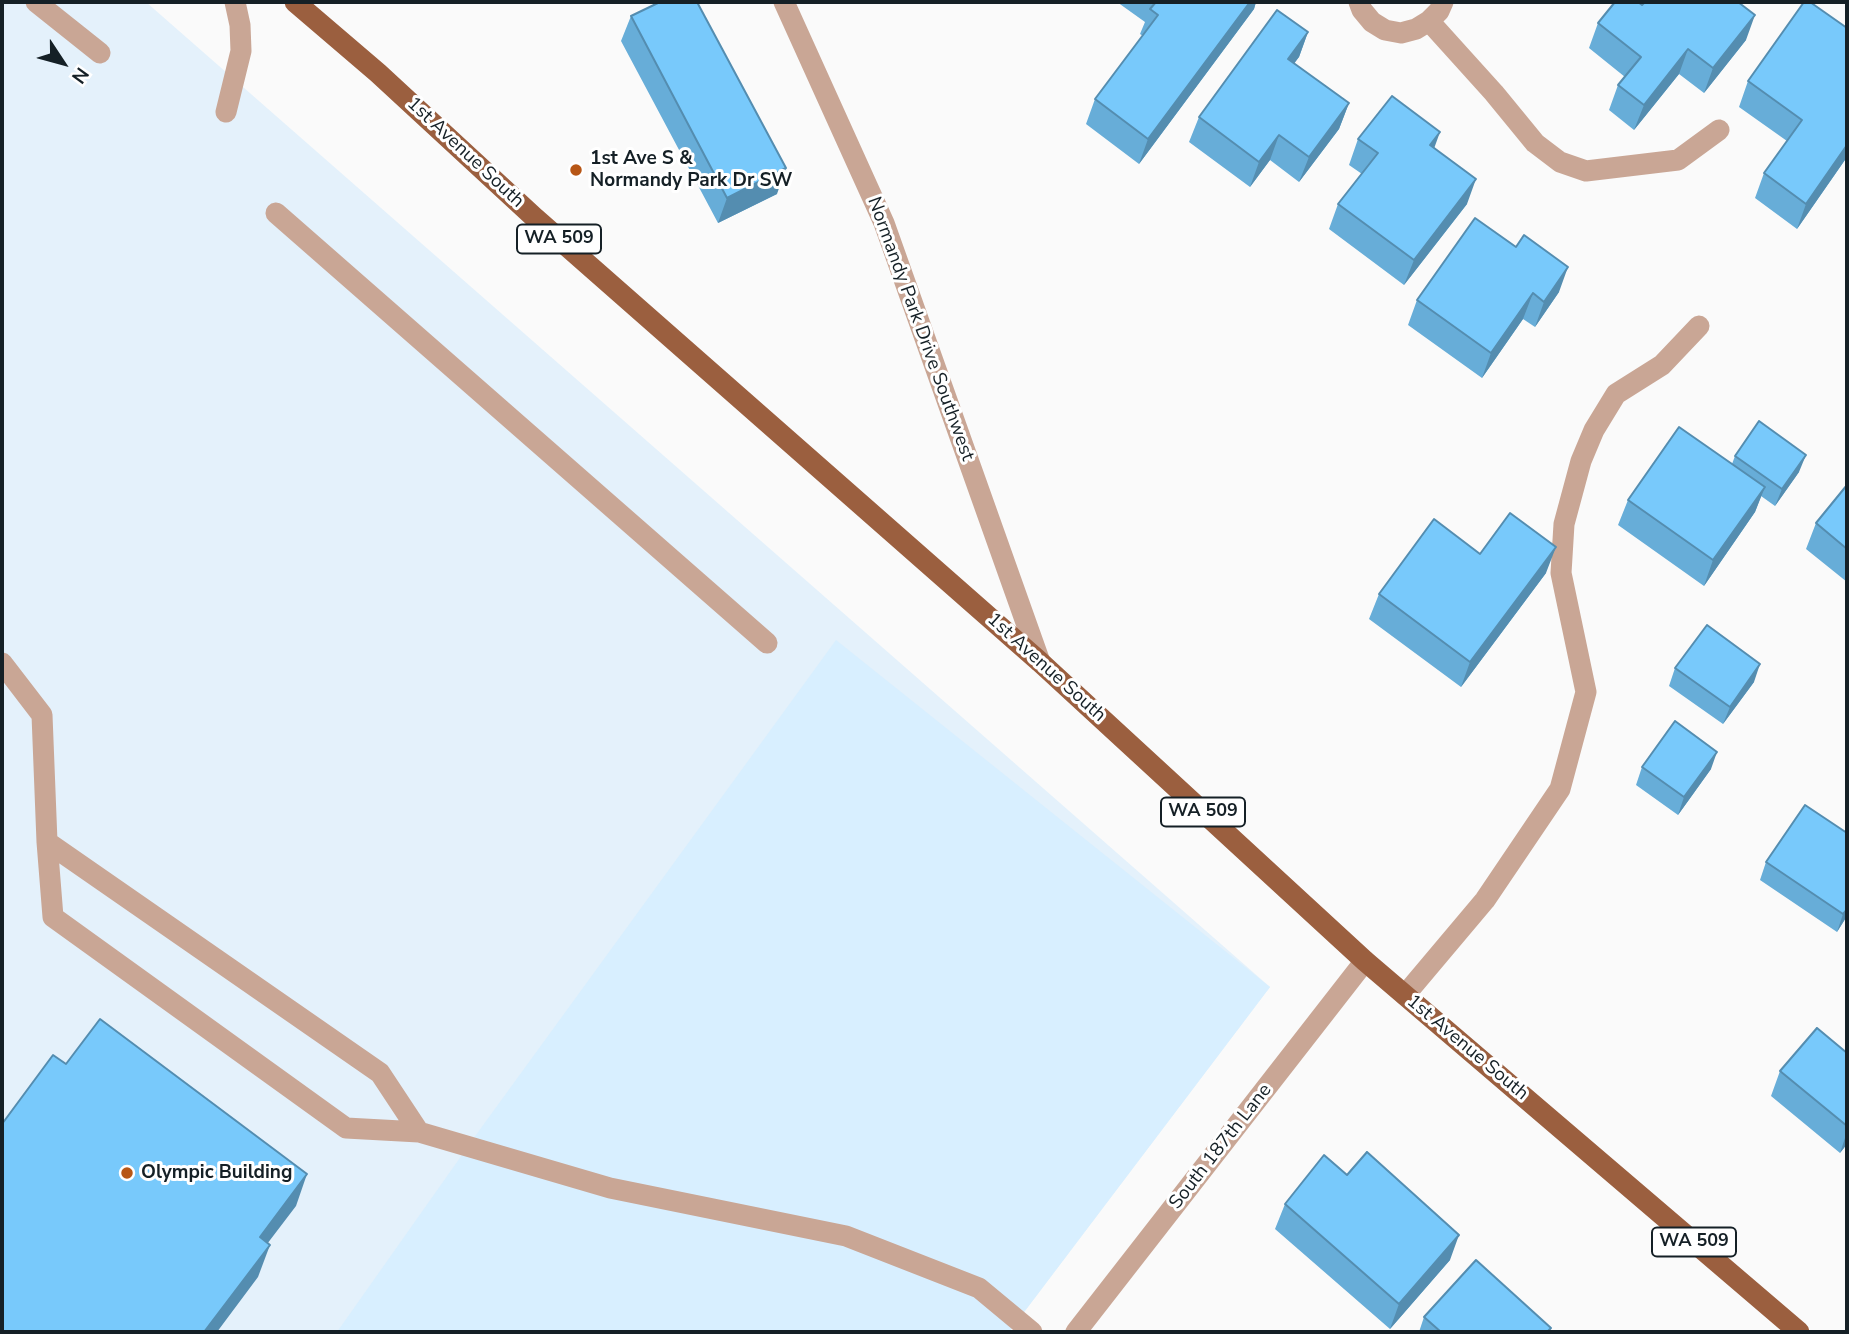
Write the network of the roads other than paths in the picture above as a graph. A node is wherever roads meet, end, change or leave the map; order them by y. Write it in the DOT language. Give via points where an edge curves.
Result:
graph roads {
  1 [pos="36,2"];
  2 [pos="234,2"];
  3 [pos="295,2"];
  4 [pos="784,2"];
  5 [pos="1359,2"];
  6 [pos="1443,2"];
  7 [pos="1429,21"];
  8 [pos="100,53"];
  9 [pos="226,112"];
  10 [pos="1719,130"];
  11 [pos="276,213"];
  12 [pos="1699,326"];
  13 [pos="767,643"];
  14 [pos="1040,662"];
  15 [pos="2,663"];
  16 [pos="47,842"];
  17 [pos="1366,961"];
  18 [pos="1405,995"];
  19 [pos="419,1132"];
  20 [pos="1032,1332"];
  21 [pos="1076,1332"];
  22 [pos="1799,1332"];
  1 -- 8 [label="street"];
  2 -- 9 [label="street" via="240,51"];
  3 -- 14 [label="main road, 1st Avenue South / WA 509"];
  4 -- 14 [label="street, Normandy Park Drive Southwest" via="884,223"];
  5 -- 7 [label="street" via="1372,22 1385,30 1401,33"];
  6 -- 7 [label="street"];
  7 -- 10 [label="street" via="1535,143 1560,162 1586,171 1678,160"];
  11 -- 13 [label="street"];
  12 -- 18 [label="street" via="1662,365 1616,394 1581,461 1564,524 1561,573 1586,692 1560,789 1485,900"];
  14 -- 17 [label="main road, 1st Avenue South / WA 509"];
  15 -- 16 [label="street" via="42,715"];
  16 -- 19 [label="street" via="380,1073"];
  16 -- 19 [label="street" via="53,918 346,1128"];
  17 -- 18 [label="main road, 1st Avenue South / WA 509"];
  17 -- 21 [label="street, South 187th Lane"];
  18 -- 22 [label="main road, 1st Avenue South / WA 509"];
  19 -- 20 [label="street" via="610,1188 846,1236 979,1288"];
}
